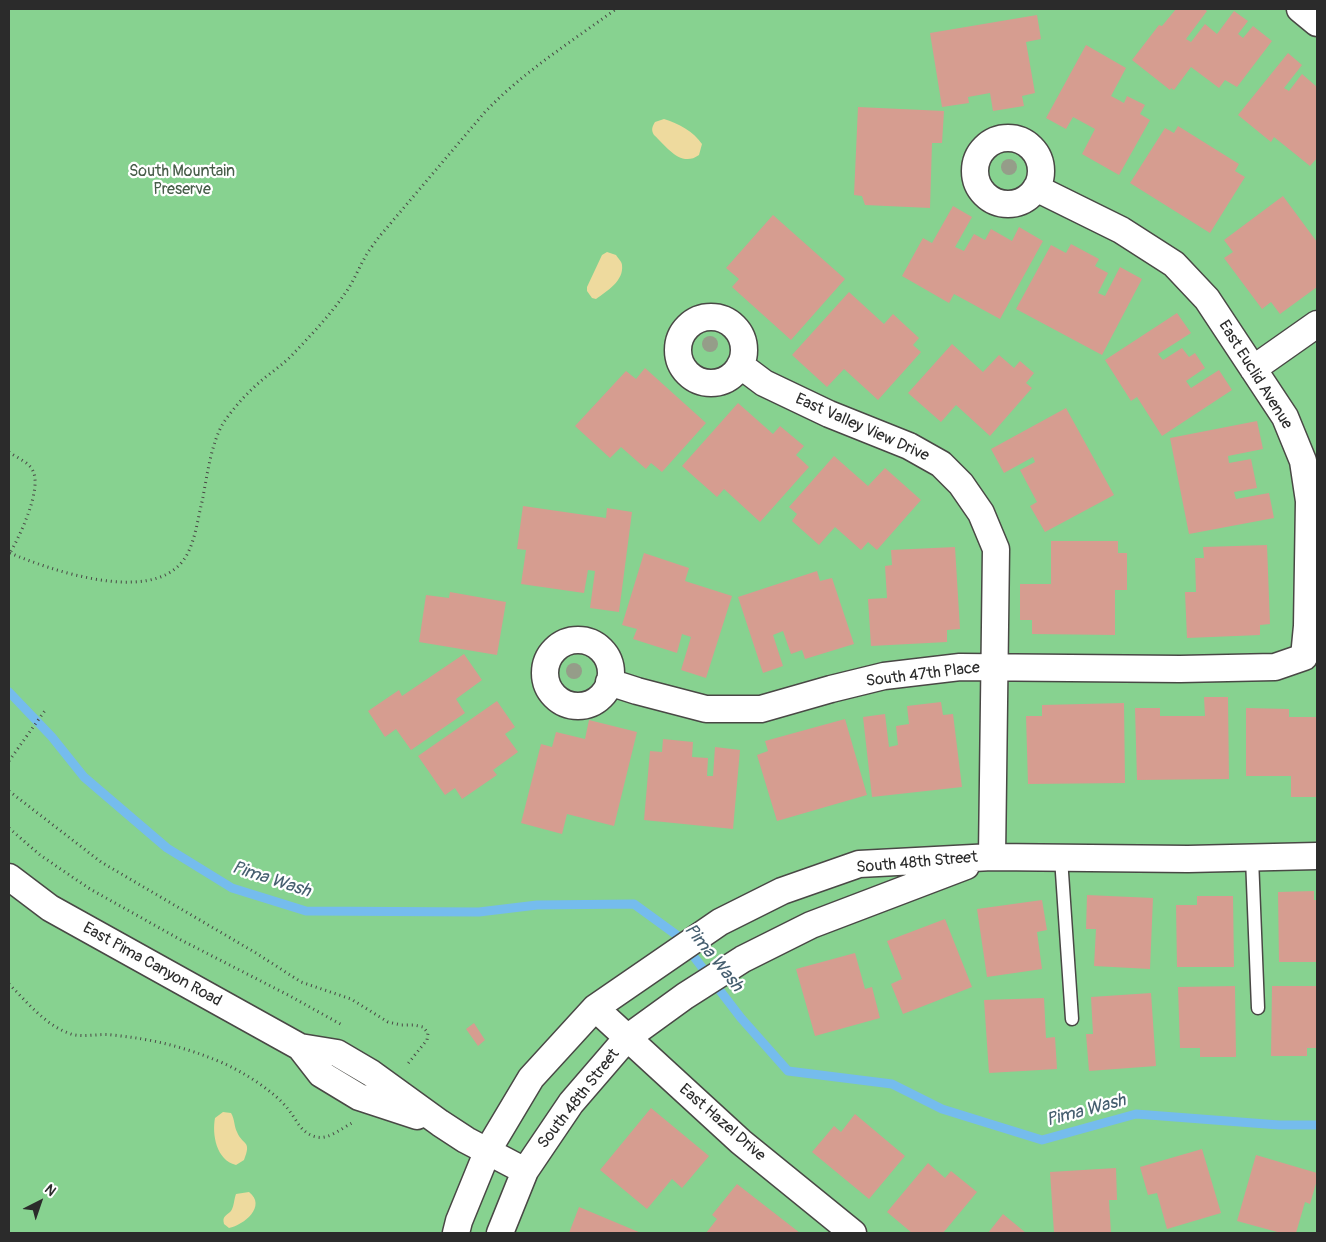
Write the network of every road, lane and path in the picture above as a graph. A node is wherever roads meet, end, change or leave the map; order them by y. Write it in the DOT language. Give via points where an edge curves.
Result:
graph roads {
  1 [pos="616,9"];
  2 [pos="1300,9"];
  3 [pos="1317,24"];
  4 [pos="1036,188"];
  5 [pos="1317,324"];
  6 [pos="740,365"];
  7 [pos="1253,369"];
  8 [pos="9,452"];
  9 [pos="9,554"];
  10 [pos="1304,657"];
  11 [pos="996,667"];
  12 [pos="609,682"];
  13 [pos="46,709"];
  14 [pos="9,761"];
  15 [pos="9,791"];
  16 [pos="9,828"];
  17 [pos="1317,856"];
  18 [pos="992,857"];
  19 [pos="1062,858"];
  20 [pos="1252,858"];
  21 [pos="9,877"];
  22 [pos="9,984"];
  23 [pos="595,1008"];
  24 [pos="1258,1008"];
  25 [pos="1072,1019"];
  26 [pos="342,1025"];
  27 [pos="627,1038"];
  28 [pos="380,1093"];
  29 [pos="488,1150"];
  30 [pos="525,1171"];
  31 [pos="458,1229"];
  32 [pos="500,1233"];
  33 [pos="853,1233"];
  1 -- 9 [label="path" via="498,98 379,237 346,292 293,355 234,407 215,442 189,550 173,571 137,583 114,582 52,570"];
  2 -- 3 [label="street"];
  4 -- 7 [label="street, East Euclid Avenue" via="1121,230 1174,264 1207,299"];
  5 -- 7 [label="street"];
  6 -- 11 [label="street, East Valley View Drive" via="764,383 829,414 909,446 941,464 961,484 981,513 996,549"];
  7 -- 10 [label="street, East Euclid Avenue" via="1285,417 1304,461 1309,501"];
  8 -- 9 [label="path" via="32,470 36,480 35,494 18,540"];
  10 -- 11 [label="street, South 47th Place" via="1275,667"];
  11 -- 12 [label="street, South 47th Place" via="960,667 884,676 761,709 706,709"];
  11 -- 18 [label="street, East Valley View Drive"];
  13 -- 14 [label="path"];
  15 -- 28 [label="path" via="101,862 301,982 351,999 388,1022 423,1027 428,1033 427,1040"];
  16 -- 26 [label="path" via="40,855 90,888"];
  17 -- 20 [label="street, South 48th Street"];
  18 -- 19 [label="street, South 48th Street"];
  18 -- 23 [label="street, South 48th Street" via="859,864 782,891 720,922"];
  18 -- 27 [label="street, South 48th Street" via="811,925 742,959"];
  19 -- 20 [label="street, South 48th Street"];
  19 -- 25 [label="lane"];
  20 -- 24 [label="lane"];
  21 -- 28 [label="street, East Pima Canyon Road" via="50,908 300,1048 321,1074 359,1097"];
  22 -- 28 [label="path" via="45,1019 72,1034 146,1038 193,1050 242,1072 288,1109 298,1125 317,1137 326,1137 352,1122"];
  23 -- 27 [label="street, East Hazel Drive"];
  23 -- 29 [label="street, South 48th Street" via="531,1078"];
  27 -- 30 [label="street, South 48th Street" via="571,1103"];
  27 -- 33 [label="street, East Hazel Drive" via="741,1142"];
  28 -- 29 [label="street, East Pima Canyon Road"];
  29 -- 30 [label="street, East Pima Canyon Road"];
  29 -- 31 [label="street, South 48th Street"];
  30 -- 32 [label="street, South 48th Street"];
}
